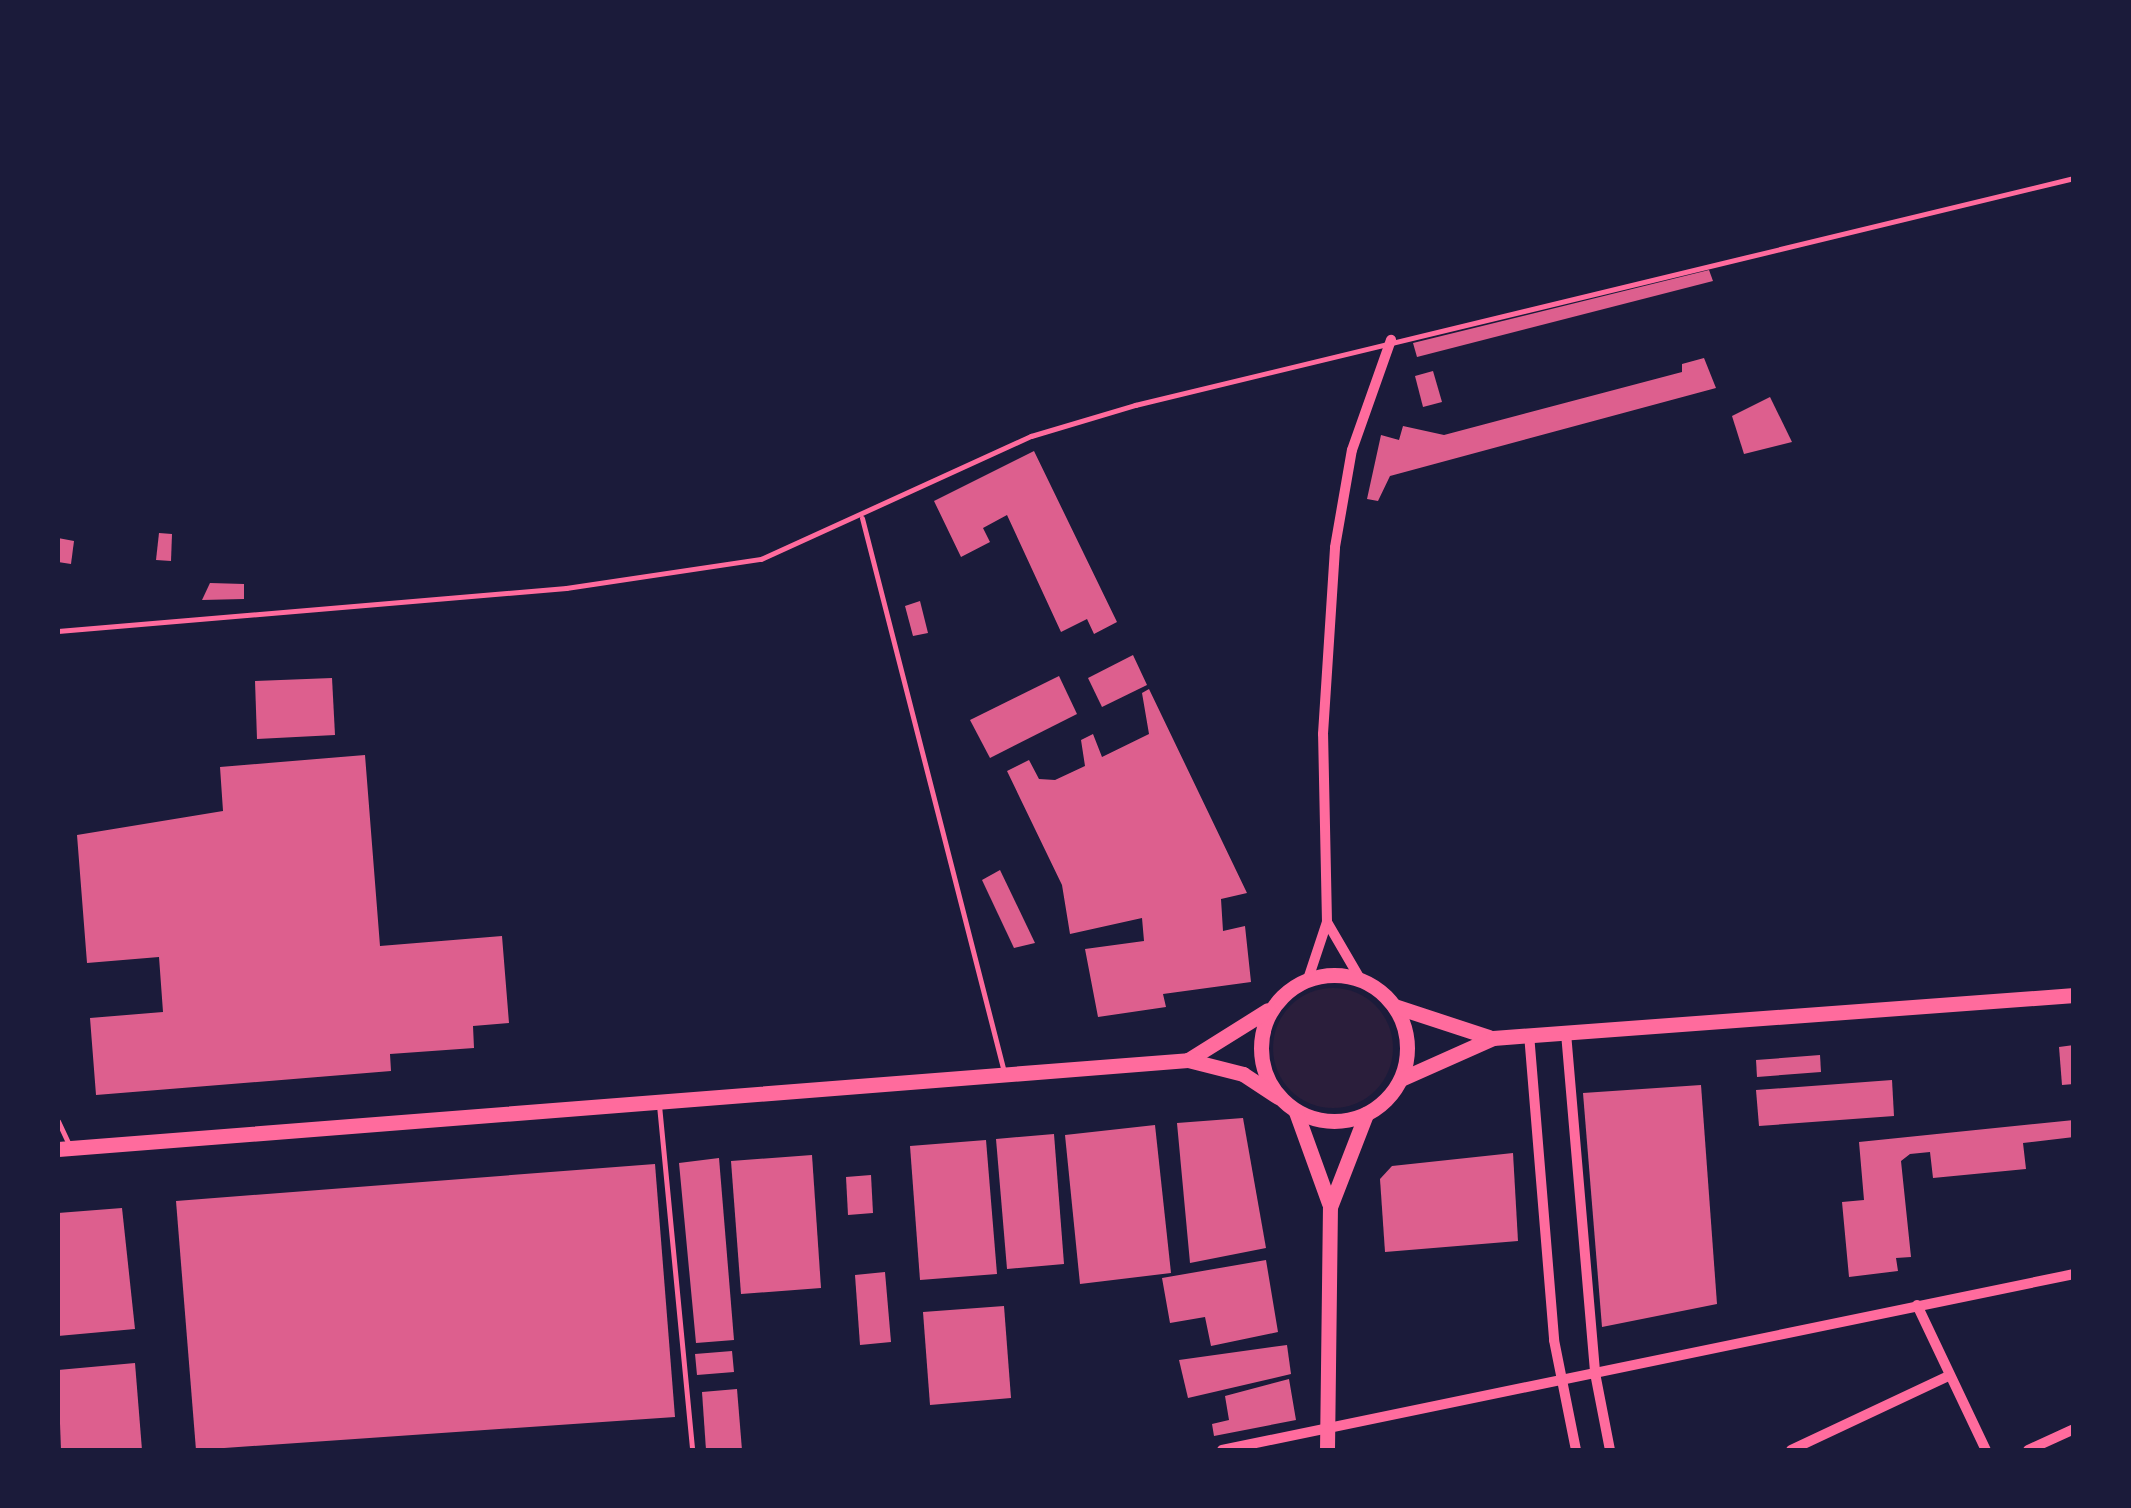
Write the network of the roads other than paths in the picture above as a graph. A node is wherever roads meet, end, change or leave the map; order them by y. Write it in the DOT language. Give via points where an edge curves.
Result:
graph roads {
  1 [pos="2074,178"];
  2 [pos="1391,340"];
  3 [pos="862,518"];
  4 [pos="58,631"];
  5 [pos="1327,922"];
  6 [pos="1308,978"];
  7 [pos="1359,978"];
  8 [pos="2074,995"];
  9 [pos="1275,1004"];
  10 [pos="1394,1006"];
  11 [pos="1566,1033"];
  12 [pos="1529,1034"];
  13 [pos="1493,1038"];
  14 [pos="1188,1060"];
  15 [pos="1005,1076"];
  16 [pos="1401,1079"];
  17 [pos="1278,1097"];
  18 [pos="658,1102"];
  19 [pos="1296,1112"];
  20 [pos="1366,1114"];
  21 [pos="58,1121"];
  22 [pos="64,1149"];
  23 [pos="1330,1207"];
  24 [pos="2074,1274"];
  25 [pos="1917,1305"];
  26 [pos="1595,1373"];
  27 [pos="1948,1376"];
  28 [pos="1559,1379"];
  29 [pos="1327,1426"];
  30 [pos="2074,1429"];
  31 [pos="692,1450"];
  32 [pos="1222,1450"];
  33 [pos="1327,1450"];
  34 [pos="1576,1450"];
  35 [pos="1610,1450"];
  36 [pos="1791,1450"];
  37 [pos="1986,1450"];
  38 [pos="2028,1450"];
  1 -- 2 [label="lane"];
  2 -- 3 [label="lane" via="1031,436"];
  2 -- 5 [label="street" via="1352,450 1335,547 1322,734"];
  3 -- 4 [label="lane" via="761,559 566,588"];
  3 -- 15 [label="lane"];
  5 -- 6 [label="street"];
  5 -- 7 [label="street"];
  6 -- 7 [label="main road"];
  6 -- 9 [label="main road"];
  7 -- 10 [label="main road"];
  8 -- 11 [label="main road"];
  9 -- 14 [label="main road"];
  9 -- 17 [label="main road" via="1260,1050"];
  10 -- 13 [label="main road"];
  10 -- 16 [label="main road" via="1406,1041"];
  11 -- 12 [label="main road"];
  11 -- 26 [label="street"];
  12 -- 13 [label="main road"];
  12 -- 28 [label="street"];
  13 -- 16 [label="main road"];
  14 -- 15 [label="main road"];
  14 -- 17 [label="main road" via="1243,1074"];
  15 -- 18 [label="main road"];
  16 -- 20 [label="main road"];
  17 -- 19 [label="main road"];
  18 -- 22 [label="main road"];
  18 -- 31 [label="lane"];
  19 -- 20 [label="main road" via="1343,1121"];
  19 -- 23 [label="main road"];
  20 -- 23 [label="main road"];
  21 -- 22 [label="lane"];
  23 -- 29 [label="main road"];
  24 -- 25 [label="street"];
  25 -- 26 [label="street"];
  25 -- 27 [label="street"];
  26 -- 28 [label="street"];
  26 -- 35 [label="street"];
  27 -- 36 [label="street"];
  27 -- 37 [label="street"];
  28 -- 29 [label="street"];
  28 -- 34 [label="street"];
  29 -- 32 [label="street"];
  29 -- 33 [label="main road"];
  30 -- 38 [label="street"];
}
